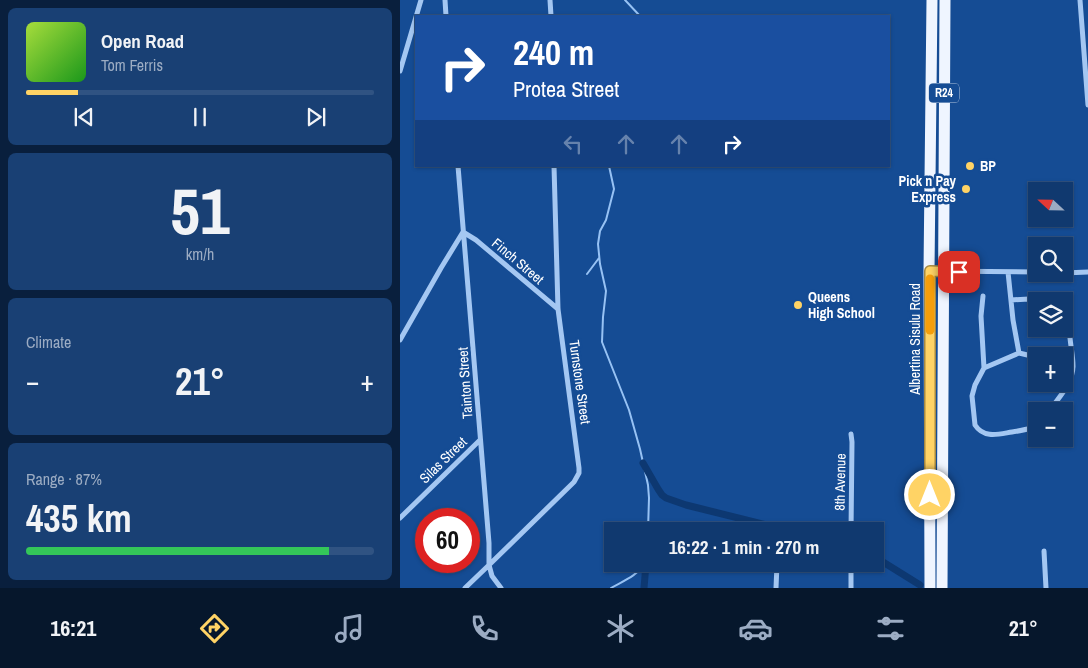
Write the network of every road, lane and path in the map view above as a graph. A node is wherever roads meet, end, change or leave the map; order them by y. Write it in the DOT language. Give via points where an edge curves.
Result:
graph roads {
  1 [pos="421,0"];
  2 [pos="445,0"];
  3 [pos="550,0"];
  4 [pos="932,0"];
  5 [pos="945,0"];
  6 [pos="1080,0"];
  7 [pos="417,15"];
  8 [pos="446,15"];
  9 [pos="550,15"];
  10 [pos="415,20"];
  11 [pos="400,71"];
  12 [pos="1088,104"];
  13 [pos="458,167"];
  14 [pos="554,167"];
  15 [pos="463,232"];
  16 [pos="930,271"];
  17 [pos="943,272"];
  18 [pos="1008,272"];
  19 [pos="1028,272"];
  20 [pos="1088,272"];
  21 [pos="1073,273"];
  22 [pos="983,296"];
  23 [pos="1028,299"];
  24 [pos="1011,300"];
  25 [pos="558,309"];
  26 [pos="400,340"];
  27 [pos="1020,353"];
  28 [pos="1028,355"];
  29 [pos="984,368"];
  30 [pos="1028,429"];
  31 [pos="851,434"];
  32 [pos="480,440"];
  33 [pos="400,518"];
  34 [pos="851,522"];
  35 [pos="1044,551"];
  36 [pos="490,565"];
  37 [pos="777,572"];
  38 [pos="851,572"];
  39 [pos="466,588"];
  40 [pos="501,588"];
  41 [pos="776,588"];
  42 [pos="851,588"];
  43 [pos="930,588"];
  44 [pos="942,588"];
  45 [pos="1046,588"];
  1 -- 7 [label="street"];
  2 -- 8 [label="street"];
  3 -- 9 [label="street"];
  4 -- 16 [label="main road, Albertina Sisulu Road / R24"];
  5 -- 17 [label="main road, Albertina Sisulu Road / R24"];
  6 -- 12 [label="street"];
  10 -- 11 [label="street"];
  13 -- 15 [label="street, Tainton Street"];
  14 -- 25 [label="street, Turnstone Street"];
  15 -- 25 [label="street, Finch Street"];
  15 -- 26 [label="street"];
  15 -- 32 [label="street, Tainton Street"];
  16 -- 17 [label="street"];
  16 -- 43 [label="main road, Albertina Sisulu Road / R24"];
  17 -- 18 [label="street"];
  17 -- 44 [label="main road, Albertina Sisulu Road / R24"];
  18 -- 19 [label="street"];
  18 -- 24 [label="street"];
  20 -- 21 [label="street"];
  22 -- 29 [label="street" via="980,316"];
  23 -- 24 [label="street"];
  24 -- 27 [label="street"];
  25 -- 36 [label="street, Turnstone Street" via="579,473 569,488"];
  27 -- 28 [label="street"];
  27 -- 29 [label="street"];
  29 -- 30 [label="street" via="972,396 974,421 978,429 995,435"];
  31 -- 34 [label="street, 8th Avenue"];
  32 -- 33 [label="street, Silas Street"];
  32 -- 36 [label="street, Tainton Street"];
  35 -- 45 [label="street"];
  36 -- 39 [label="street"];
  36 -- 40 [label="street" via="492,576"];
  37 -- 41 [label="street"];
  38 -- 42 [label="street"];
}
